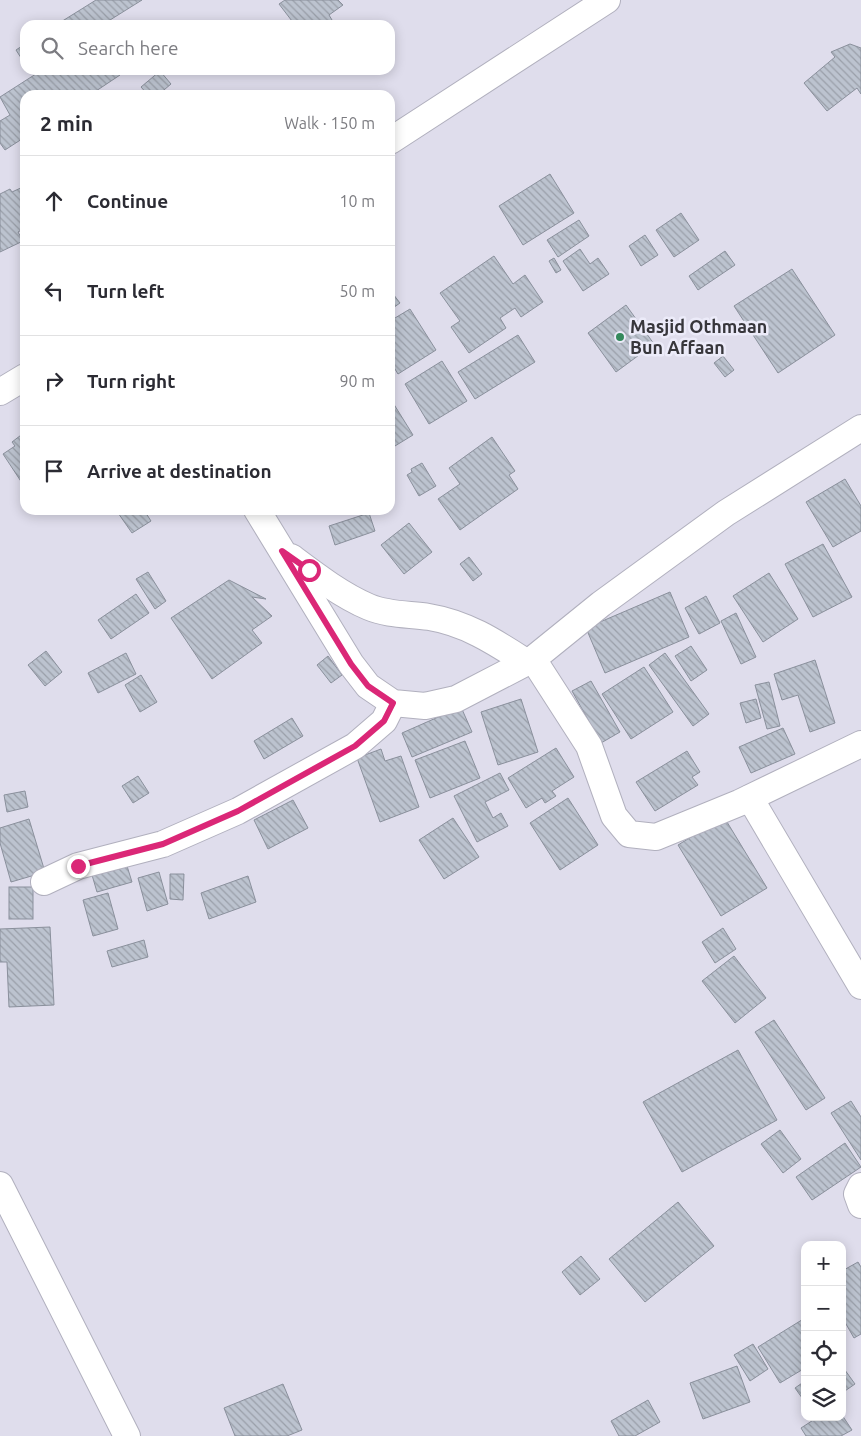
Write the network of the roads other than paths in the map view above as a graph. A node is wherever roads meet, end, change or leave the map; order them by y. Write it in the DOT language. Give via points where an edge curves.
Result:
graph roads {
  1 [pos="607,0"];
  2 [pos="395,138"];
  3 [pos="20,380"];
  4 [pos="0,392"];
  5 [pos="861,428"];
  6 [pos="260,515"];
  7 [pos="282,551"];
  8 [pos="530,660"];
  9 [pos="393,703"];
  10 [pos="861,744"];
  11 [pos="750,798"];
  12 [pos="44,882"];
  13 [pos="861,986"];
  14 [pos="0,1186"];
  15 [pos="861,1186"];
  16 [pos="861,1205"];
  17 [pos="127,1436"];
  1 -- 2 [label="street"];
  3 -- 4 [label="street"];
  5 -- 8 [label="street" via="726,513"];
  6 -- 7 [label="street"];
  7 -- 8 [label="street" via="369,607 462,626"];
  7 -- 9 [label="street" via="351,664 368,686"];
  8 -- 9 [label="street" via="456,699 425,706"];
  8 -- 11 [label="street" via="589,746 614,816 629,834 656,837"];
  9 -- 12 [label="street" via="384,721 355,746 238,811 163,844 78,866"];
  10 -- 11 [label="street"];
  11 -- 13 [label="street"];
  14 -- 17 [label="street"];
  15 -- 16 [label="street" via="856,1194"];
}
